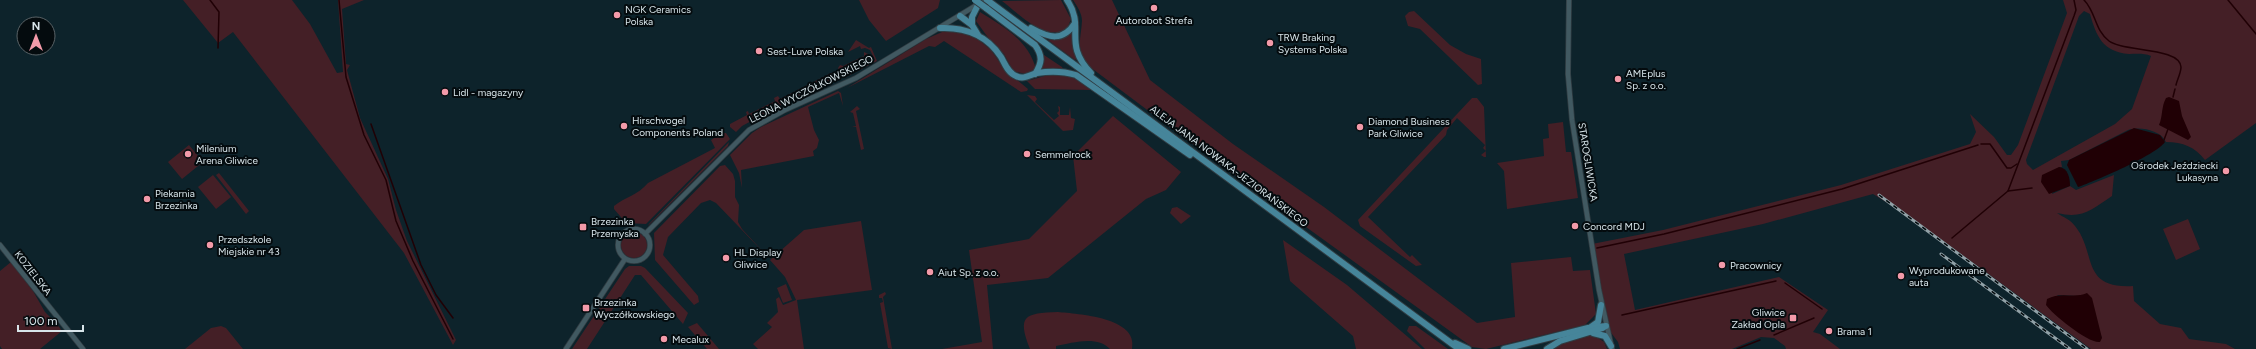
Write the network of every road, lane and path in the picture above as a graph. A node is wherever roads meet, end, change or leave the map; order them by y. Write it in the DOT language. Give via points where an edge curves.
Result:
graph roads {
  1 [pos="986,0"];
  2 [pos="1067,0"];
  3 [pos="1569,0"];
  4 [pos="976,2"];
  5 [pos="960,16"];
  6 [pos="1012,18"];
  7 [pos="1075,23"];
  8 [pos="972,25"];
  9 [pos="940,28"];
  10 [pos="966,29"];
  11 [pos="978,36"];
  12 [pos="1035,74"];
  13 [pos="1103,86"];
  14 [pos="1221,173"];
  15 [pos="645,234"];
  16 [pos="0,245"];
  17 [pos="625,259"];
  18 [pos="1601,305"];
  19 [pos="1606,326"];
  20 [pos="1589,331"];
  21 [pos="1443,337"];
  22 [pos="1612,348"];
  23 [pos="83,349"];
  24 [pos="566,349"];
  25 [pos="1459,349"];
  26 [pos="1468,349"];
  27 [pos="1504,349"];
  28 [pos="1547,349"];
  1 -- 4 [label="street, LEONA WYCZÓŁKOWSKIEGO"];
  1 -- 6 [label="main road, ALEJA JANA NOWAKA-JEZIORAŃSKIEGO"];
  2 -- 7 [label="main road" via="1076,16"];
  3 -- 18 [label="street, STAROGLIWICKA" via="1568,74 1572,120"];
  4 -- 5 [label="street, LEONA WYCZÓŁKOWSKIEGO"];
  4 -- 8 [label="main road"];
  4 -- 12 [label="main road, bridge" via="1040,51 1041,60"];
  5 -- 8 [label="main road"];
  5 -- 9 [label="street, LEONA WYCZÓŁKOWSKIEGO"];
  5 -- 10 [label="main road"];
  6 -- 7 [label="main road" via="1042,34 1055,37 1069,32"];
  6 -- 13 [label="main road, ALEJA JANA NOWAKA-JEZIORAŃSKIEGO"];
  7 -- 13 [label="main road" via="1074,40 1077,55"];
  8 -- 11 [label="main road"];
  9 -- 10 [label="main road"];
  9 -- 15 [label="street, LEONA WYCZÓŁKOWSKIEGO" via="850,82 784,110 749,130"];
  10 -- 11 [label="main road"];
  11 -- 12 [label="main road" via="999,54 1012,74 1025,78"];
  12 -- 14 [label="main road" via="1058,71 1076,75 1200,162"];
  13 -- 14 [label="main road, ALEJA JANA NOWAKA-JEZIORAŃSKIEGO"];
  14 -- 21 [label="main road, ALEJA JANA NOWAKA-JEZIORAŃSKIEGO"];
  15 -- 17 [label="street" via="650,244 646,256 639,261"];
  15 -- 17 [label="street" via="635,229 622,234 618,248"];
  16 -- 23 [label="street, KOZIELSKA"];
  17 -- 24 [label="street"];
  18 -- 19 [label="street, STAROGLIWICKA"];
  18 -- 20 [label="main road" via="1598,322"];
  19 -- 20 [label="main road"];
  19 -- 22 [label="street, STAROGLIWICKA"];
  20 -- 22 [label="main road" via="1600,334 1608,340"];
  20 -- 27 [label="main road"];
  20 -- 28 [label="main road" via="1560,341"];
  21 -- 25 [label="main road, ALEJA JANA NOWAKA-JEZIORAŃSKIEGO"];
  21 -- 26 [label="main road"];
}
